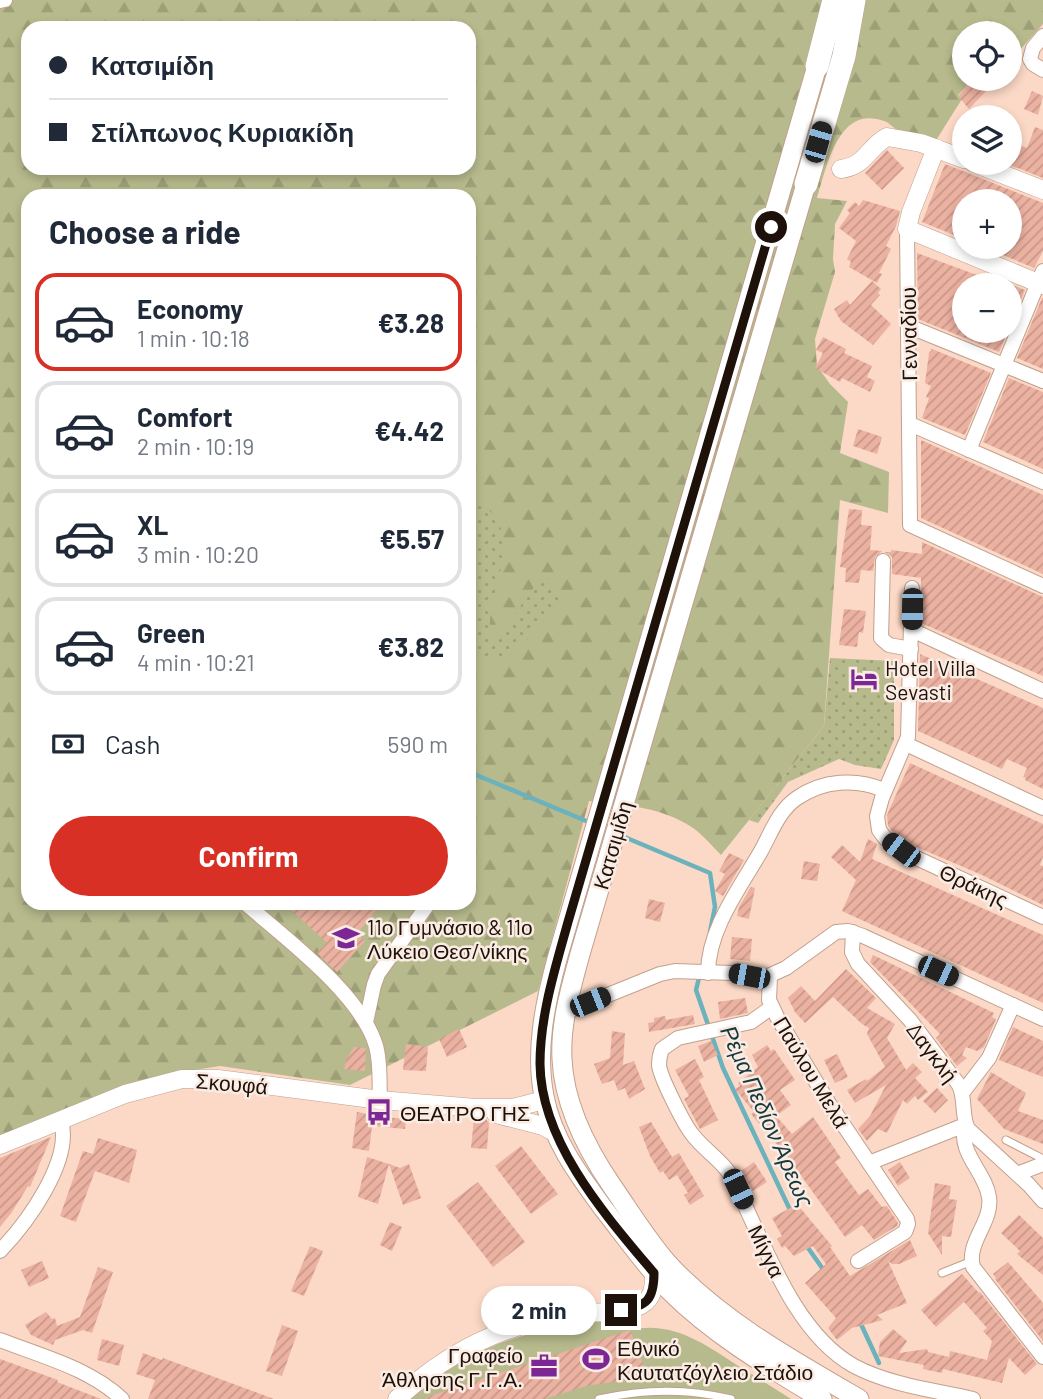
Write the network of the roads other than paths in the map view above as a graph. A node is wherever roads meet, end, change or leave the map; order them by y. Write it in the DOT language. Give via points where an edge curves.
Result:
graph roads {
  1 [pos="5,0"];
  2 [pos="824,0"];
  3 [pos="834,0"];
  4 [pos="854,0"];
  5 [pos="863,0"];
  6 [pos="0,1"];
  7 [pos="1043,36"];
  8 [pos="844,56"];
  9 [pos="817,66"];
  10 [pos="1043,71"];
  11 [pos="936,148"];
  12 [pos="952,154"];
  13 [pos="841,169"];
  14 [pos="1005,175"];
  15 [pos="806,184"];
  16 [pos="1043,190"];
  17 [pos="907,229"];
  18 [pos="1041,280"];
  19 [pos="908,326"];
  20 [pos="1005,366"];
  21 [pos="1043,381"];
  22 [pos="910,424"];
  23 [pos="969,450"];
  24 [pos="1043,482"];
  25 [pos="883,561"];
  26 [pos="1043,586"];
  27 [pos="912,587"];
  28 [pos="912,630"];
  29 [pos="911,649"];
  30 [pos="1043,691"];
  31 [pos="906,744"];
  32 [pos="884,790"];
  33 [pos="1043,808"];
  34 [pos="253,910"];
  35 [pos="424,910"];
  36 [pos="1043,917"];
  37 [pos="849,932"];
  38 [pos="702,973"];
  39 [pos="770,977"];
  40 [pos="1013,1005"];
  41 [pos="772,1007"];
  42 [pos="566,1012"];
  43 [pos="1043,1018"];
  44 [pos="366,1023"];
  45 [pos="567,1090"];
  46 [pos="963,1092"];
  47 [pos="380,1100"];
  48 [pos="544,1100"];
  49 [pos="476,1108"];
  50 [pos="61,1121"];
  51 [pos="965,1125"];
  52 [pos="556,1133"];
  53 [pos="1006,1140"];
  54 [pos="0,1145"];
  55 [pos="1043,1158"];
  56 [pos="869,1163"];
  57 [pos="1043,1164"];
  58 [pos="1017,1174"];
  59 [pos="1043,1201"];
  60 [pos="0,1251"];
  61 [pos="858,1261"];
  62 [pos="972,1261"];
  63 [pos="654,1273"];
  64 [pos="942,1273"];
  65 [pos="0,1340"];
  66 [pos="1043,1357"];
  67 [pos="122,1399"];
  68 [pos="397,1399"];
  69 [pos="599,1399"];
  70 [pos="731,1399"];
  71 [pos="822,1399"];
  72 [pos="859,1399"];
  73 [pos="973,1399"];
  1 -- 6 [label="street"];
  2 -- 9 [label="highway"];
  3 -- 9 [label="highway"];
  4 -- 8 [label="highway"];
  5 -- 8 [label="highway"];
  7 -- 10 [label="street" via="1030,59"];
  8 -- 15 [label="highway"];
  9 -- 48 [label="main road, Κατσιμίδη" via="547,1000 540,1061"];
  11 -- 12 [label="street"];
  11 -- 13 [label="street" via="887,137 852,168"];
  11 -- 17 [label="street, Γενναδίου"];
  14 -- 16 [label="street"];
  15 -- 42 [label="main road, Κατσιμίδη"];
  17 -- 18 [label="street"];
  17 -- 19 [label="street, Γενναδίου"];
  18 -- 20 [label="street"];
  19 -- 20 [label="street"];
  19 -- 22 [label="street, Γενναδίου"];
  20 -- 21 [label="street"];
  20 -- 23 [label="street"];
  22 -- 23 [label="street"];
  22 -- 26 [label="street, Γενναδίου" via="910,525"];
  23 -- 24 [label="street"];
  25 -- 29 [label="street" via="881,638 889,645"];
  27 -- 28 [label="street, Θράκης"];
  28 -- 29 [label="street, Θράκης"];
  28 -- 30 [label="street"];
  29 -- 31 [label="street, Θράκης"];
  31 -- 32 [label="street, Θράκης"];
  31 -- 33 [label="street"];
  32 -- 36 [label="street, Θράκης" via="877,816 885,838 908,854"];
  32 -- 38 [label="street" via="857,783 831,784 792,802 729,905"];
  34 -- 44 [label="street" via="327,976"];
  35 -- 44 [label="street" via="378,974"];
  37 -- 39 [label="street" via="832,934"];
  37 -- 40 [label="street"];
  37 -- 46 [label="street, Δαγκλή" via="858,964 909,1020"];
  38 -- 39 [label="street"];
  38 -- 42 [label="street" via="660,974"];
  39 -- 41 [label="street, Παύλου Μελά"];
  40 -- 43 [label="street"];
  40 -- 46 [label="street" via="985,1065"];
  41 -- 56 [label="street, Παύλου Μελά"];
  41 -- 73 [label="street, Μίγγα" via="751,1023 675,1040 662,1049 662,1078 692,1134 730,1174 793,1302 833,1351 862,1369 907,1385"];
  42 -- 45 [label="main road, Κατσιμίδη" via="562,1058"];
  44 -- 47 [label="street" via="377,1047"];
  45 -- 48 [label="main road"];
  45 -- 72 [label="main road, Κατσιμίδη" via="581,1134 598,1166 671,1266 746,1328"];
  46 -- 51 [label="street, Δαγκλή"];
  47 -- 49 [label="street, Σκουφά"];
  47 -- 50 [label="street, Σκουφά" via="218,1079 182,1079 138,1090"];
  48 -- 49 [label="street, Σκουφά" via="513,1108"];
  48 -- 52 [label="main road, Κατσιμίδη"];
  49 -- 52 [label="street, Σκουφά"];
  50 -- 54 [label="street, Σκουφά"];
  50 -- 60 [label="street" via="61,1147 49,1181 27,1219"];
  51 -- 56 [label="street"];
  51 -- 58 [label="street"];
  51 -- 62 [label="street" via="967,1150 989,1196"];
  52 -- 63 [label="main road, Κατσιμίδη" via="586,1185"];
  53 -- 55 [label="lane"];
  56 -- 61 [label="street, Παύλου Μελά" via="908,1224 905,1231"];
  57 -- 58 [label="street"];
  58 -- 59 [label="street"];
  62 -- 64 [label="lane"];
  62 -- 66 [label="street" via="976,1273"];
  63 -- 68 [label="street" via="652,1293 639,1306 513,1326 445,1360"];
  63 -- 71 [label="main road, Κατσιμίδη" via="714,1328"];
  65 -- 67 [label="street" via="88,1376"];
  69 -- 70 [label="lane" via="667,1390"];
}
